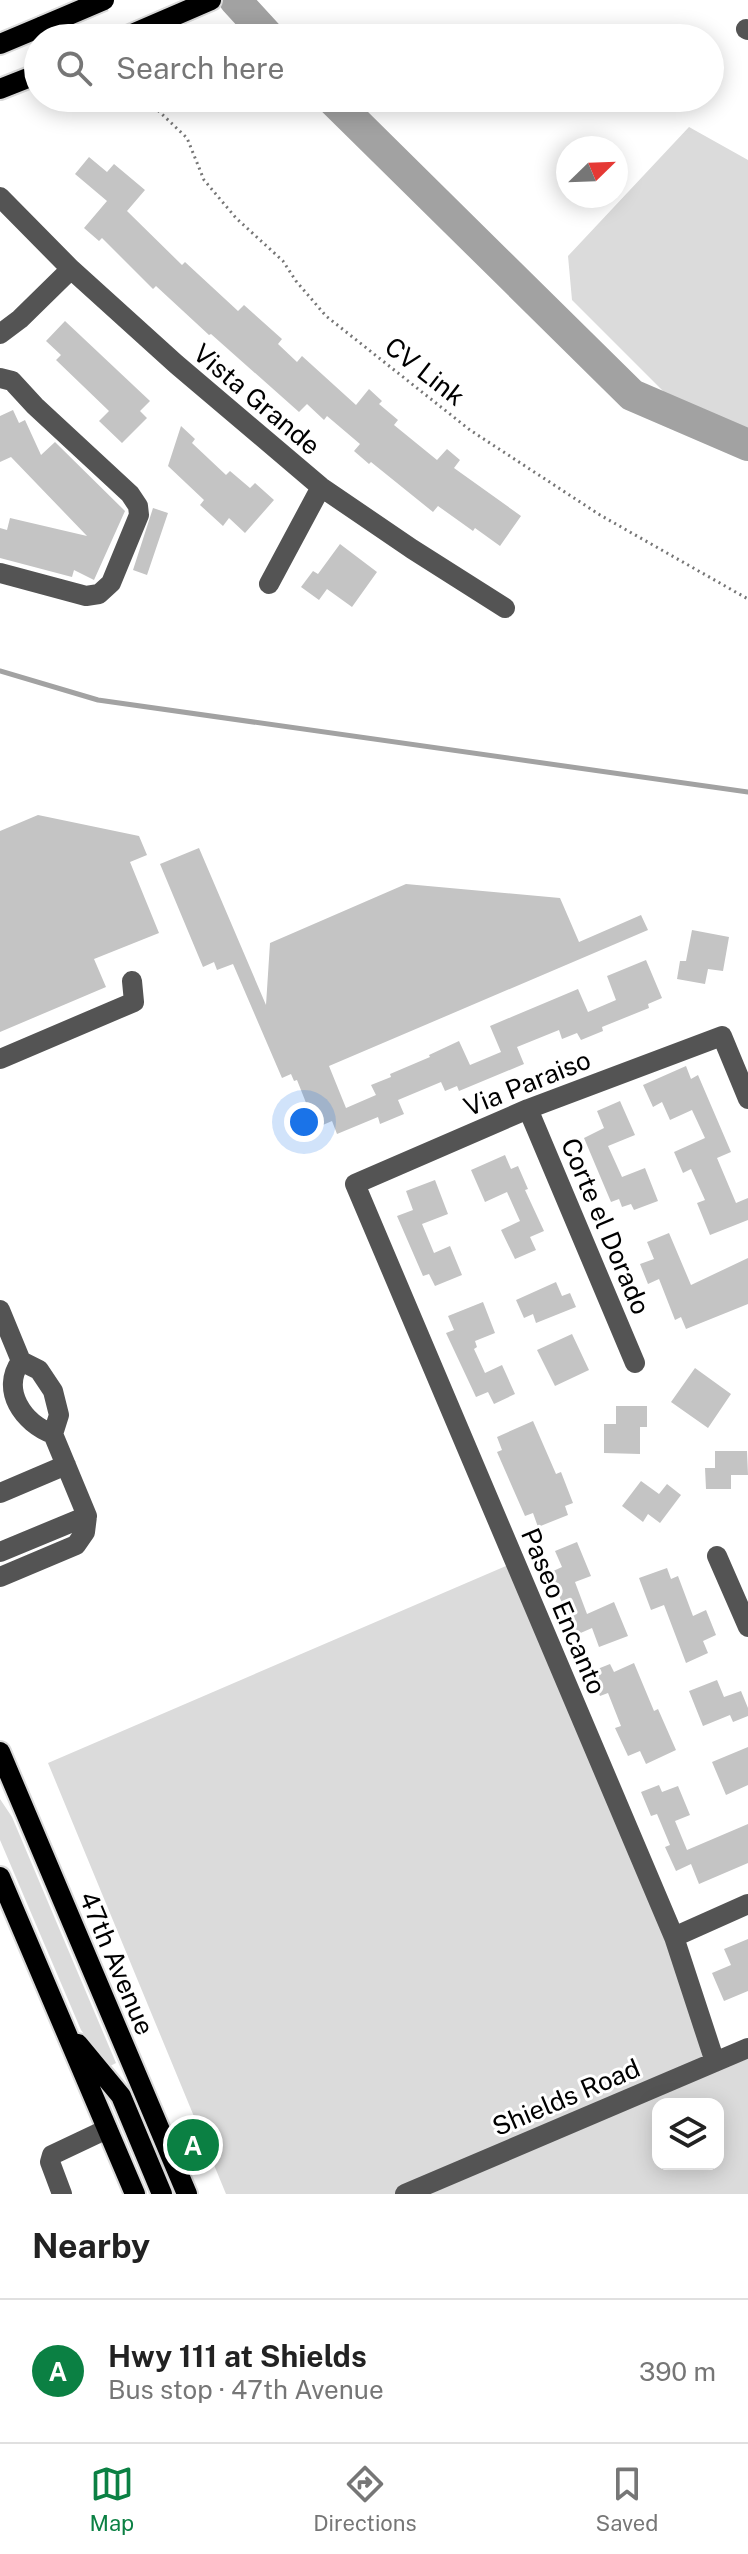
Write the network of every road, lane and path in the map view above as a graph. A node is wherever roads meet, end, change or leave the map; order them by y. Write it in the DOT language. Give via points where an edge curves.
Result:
graph roads {
  1 [pos="104,0"];
  2 [pos="211,0"];
  3 [pos="48,24"];
  4 [pos="155,24"];
  5 [pos="24,34"];
  6 [pos="0,44"];
  7 [pos="24,80"];
  8 [pos="0,89"];
  9 [pos="160,112"];
  10 [pos="0,197"];
  11 [pos="71,269"];
  12 [pos="0,334"];
  13 [pos="0,378"];
  14 [pos="321,487"];
  15 [pos="0,573"];
  16 [pos="269,584"];
  17 [pos="748,599"];
  18 [pos="505,608"];
  19 [pos="132,981"];
  20 [pos="0,1059"];
  21 [pos="748,1099"];
  22 [pos="528,1109"];
  23 [pos="355,1184"];
  24 [pos="0,1310"];
  25 [pos="21,1361"];
  26 [pos="635,1363"];
  27 [pos="53,1434"];
  28 [pos="66,1465"];
  29 [pos="0,1493"];
  30 [pos="87,1516"];
  31 [pos="0,1552"];
  32 [pos="717,1556"];
  33 [pos="0,1577"];
  34 [pos="748,1627"];
  35 [pos="0,1752"];
  36 [pos="0,1877"];
  37 [pos="748,1904"];
  38 [pos="674,1937"];
  39 [pos="63,2026"];
  40 [pos="748,2048"];
  41 [pos="715,2062"];
  42 [pos="107,2129"];
  43 [pos="62,2194"];
  44 [pos="135,2194"];
  45 [pos="162,2194"];
  46 [pos="187,2194"];
  47 [pos="405,2194"];
  1 -- 3 [label="main road, bridge"];
  2 -- 4 [label="main road"];
  5 -- 6 [label="main road, bridge"];
  7 -- 8 [label="main road"];
  9 -- 17 [label="path, CV Link" via="187,138 204,180 283,261 326,316 470,430 600,515"];
  10 -- 11 [label="street, Vista Grande"];
  11 -- 12 [label="street"];
  11 -- 14 [label="street, Vista Grande"];
  13 -- 15 [label="street" via="12,381 130,494 139,515 111,583 99,594 86,596"];
  14 -- 16 [label="street"];
  14 -- 18 [label="street, Vista Grande"];
  19 -- 20 [label="street" via="134,1002"];
  21 -- 22 [label="street, Via Paraiso" via="722,1036"];
  22 -- 23 [label="street, Via Paraiso"];
  22 -- 26 [label="street, Corte el Dorado"];
  23 -- 38 [label="street, Paseo Encanto"];
  24 -- 25 [label="street"];
  25 -- 27 [label="street" via="39,1370 53,1391 59,1415"];
  25 -- 27 [label="street" via="13,1379 17,1405 32,1425"];
  27 -- 28 [label="street"];
  28 -- 29 [label="street"];
  28 -- 30 [label="street"];
  30 -- 31 [label="street"];
  30 -- 33 [label="street" via="76,1545"];
  32 -- 34 [label="street"];
  35 -- 46 [label="main road, 47th Avenue"];
  36 -- 39 [label="main road"];
  37 -- 38 [label="street"];
  38 -- 41 [label="street, Paseo Encanto"];
  39 -- 42 [label="main road"];
  39 -- 45 [label="main road" via="121,2096"];
  40 -- 41 [label="street, Shields Road"];
  41 -- 47 [label="street, Shields Road"];
  42 -- 43 [label="street" via="52,2155"];
  42 -- 44 [label="main road"];
}
